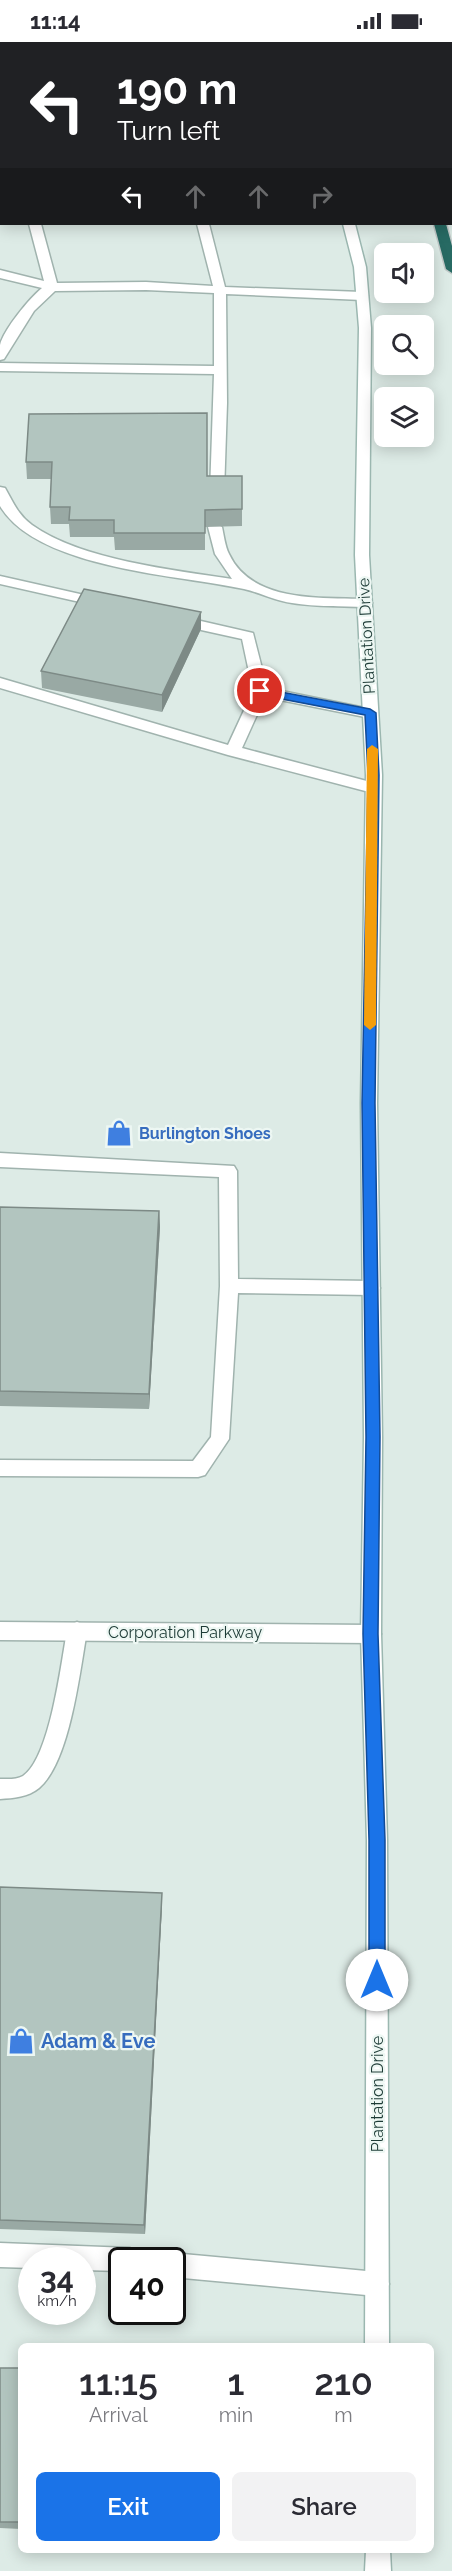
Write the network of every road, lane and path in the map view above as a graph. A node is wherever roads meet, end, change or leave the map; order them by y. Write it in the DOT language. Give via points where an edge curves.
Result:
graph roads {
  1 [pos="35,225"];
  2 [pos="203,225"];
  3 [pos="349,225"];
  4 [pos="440,225"];
  5 [pos="452,269"];
  6 [pos="0,274"];
  7 [pos="52,287"];
  8 [pos="220,290"];
  9 [pos="362,296"];
  10 [pos="0,356"];
  11 [pos="0,367"];
  12 [pos="221,370"];
  13 [pos="0,491"];
  14 [pos="217,493"];
  15 [pos="215,526"];
  16 [pos="0,580"];
  17 [pos="244,585"];
  18 [pos="365,603"];
  19 [pos="113,606"];
  20 [pos="169,618"];
  21 [pos="0,683"];
  22 [pos="260,691"];
  23 [pos="370,713"];
  24 [pos="233,751"];
  25 [pos="373,788"];
  26 [pos="0,1160"];
  27 [pos="229,1286"];
  28 [pos="371,1288"];
  29 [pos="0,1468"];
  30 [pos="0,1631"];
  31 [pos="77,1631"];
  32 [pos="371,1634"];
  33 [pos="0,1789"];
  34 [pos="0,2255"];
  35 [pos="108,2259"];
  36 [pos="186,2266"];
  37 [pos="377,2284"];
  38 [pos="377,2343"];
  39 [pos="378,2553"];
  40 [pos="378,2571"];
  1 -- 7 [label="street"];
  2 -- 8 [label="street"];
  3 -- 9 [label="street, Plantation Drive" via="360,267"];
  4 -- 5 [label="highway"];
  6 -- 7 [label="street"];
  7 -- 8 [label="street"];
  7 -- 10 [label="street" via="32,306"];
  8 -- 9 [label="street"];
  8 -- 12 [label="street"];
  9 -- 18 [label="street, Plantation Drive"];
  11 -- 12 [label="street"];
  12 -- 14 [label="street"];
  13 -- 17 [label="street" via="11,513 29,528 76,552 146,569"];
  15 -- 17 [label="street" via="222,556"];
  16 -- 19 [label="street"];
  17 -- 18 [label="street" via="278,597"];
  18 -- 23 [label="street, Plantation Drive"];
  20 -- 22 [label="street" via="248,636"];
  21 -- 24 [label="street"];
  22 -- 23 [label="street"];
  22 -- 24 [label="street"];
  23 -- 25 [label="street, Plantation Drive"];
  24 -- 25 [label="street"];
  25 -- 28 [label="street, Plantation Drive"];
  26 -- 27 [label="street" via="228,1172"];
  27 -- 28 [label="street"];
  27 -- 29 [label="street" via="220,1439 198,1469"];
  28 -- 32 [label="street, Plantation Drive"];
  30 -- 31 [label="street, Corporation Parkway"];
  31 -- 32 [label="street, Corporation Parkway"];
  31 -- 33 [label="street" via="54,1748 42,1771 22,1787"];
  32 -- 37 [label="street, Plantation Drive" via="377,1840"];
  34 -- 35 [label="street"];
  36 -- 37 [label="street"];
  37 -- 38 [label="street, Plantation Drive"];
  39 -- 40 [label="street"];
}
